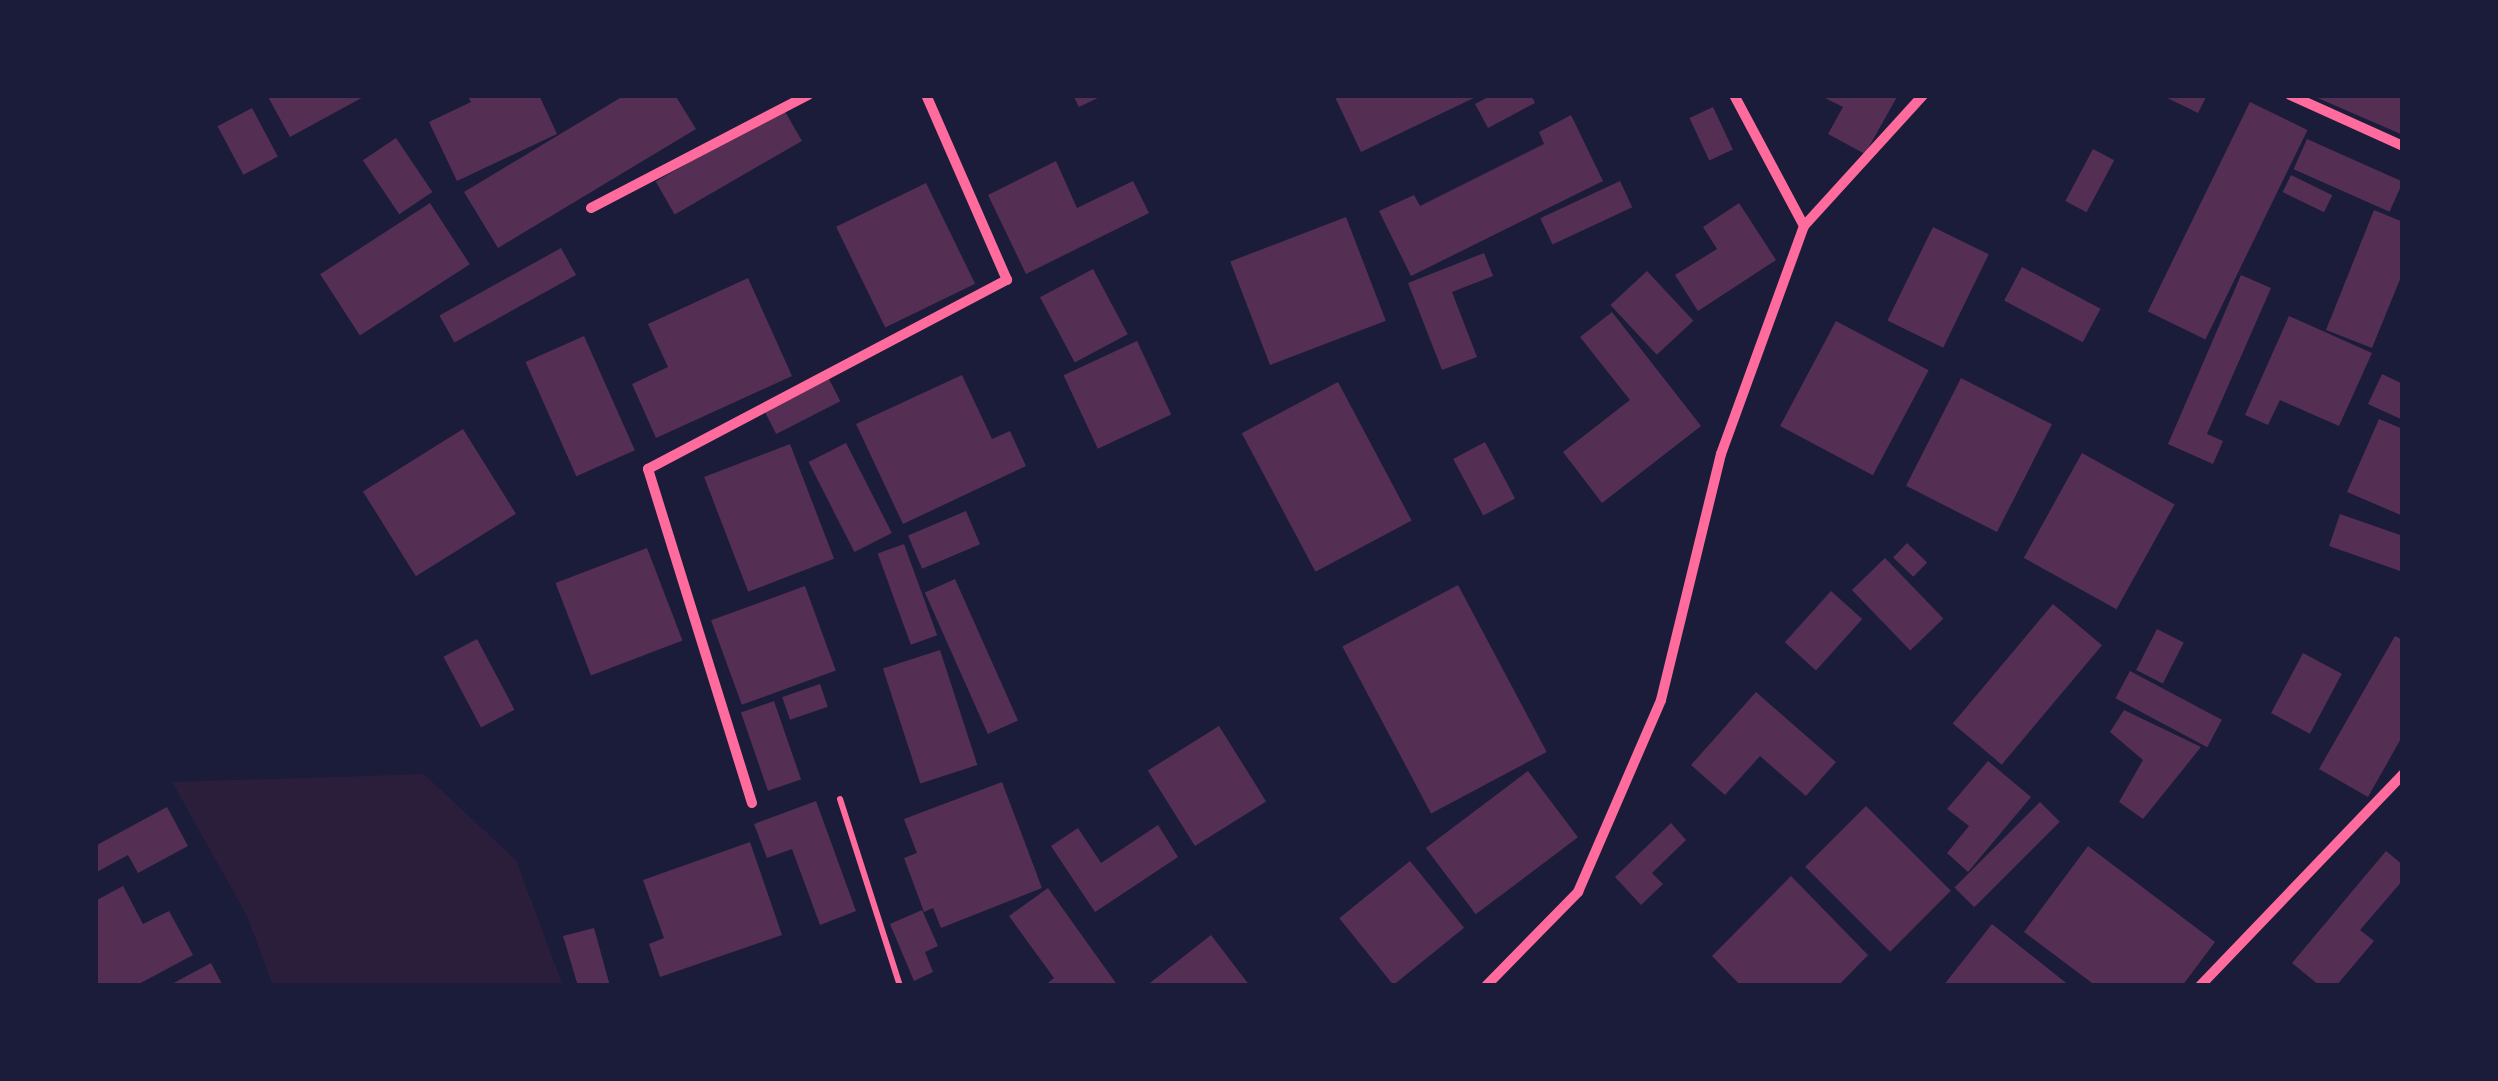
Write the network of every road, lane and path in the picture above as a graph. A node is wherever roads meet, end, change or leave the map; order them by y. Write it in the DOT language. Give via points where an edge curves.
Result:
graph roads {
  1 [pos="808,95"];
  2 [pos="926,95"];
  3 [pos="1734,95"];
  4 [pos="1923,95"];
  5 [pos="2290,95"];
  6 [pos="2403,146"];
  7 [pos="591,208"];
  8 [pos="1804,226"];
  9 [pos="2403,774"];
  10 [pos="840,799"];
  11 [pos="752,803"];
  12 [pos="900,986"];
  13 [pos="1486,986"];
  14 [pos="2200,986"];
  1 -- 7 [label="street"];
  2 -- 11 [label="street" via="1007,280 648,469"];
  3 -- 8 [label="street"];
  4 -- 8 [label="street"];
  5 -- 6 [label="street"];
  8 -- 13 [label="street" via="1721,454 1660,700 1578,892"];
  9 -- 14 [label="street"];
  10 -- 12 [label="path"];
}
